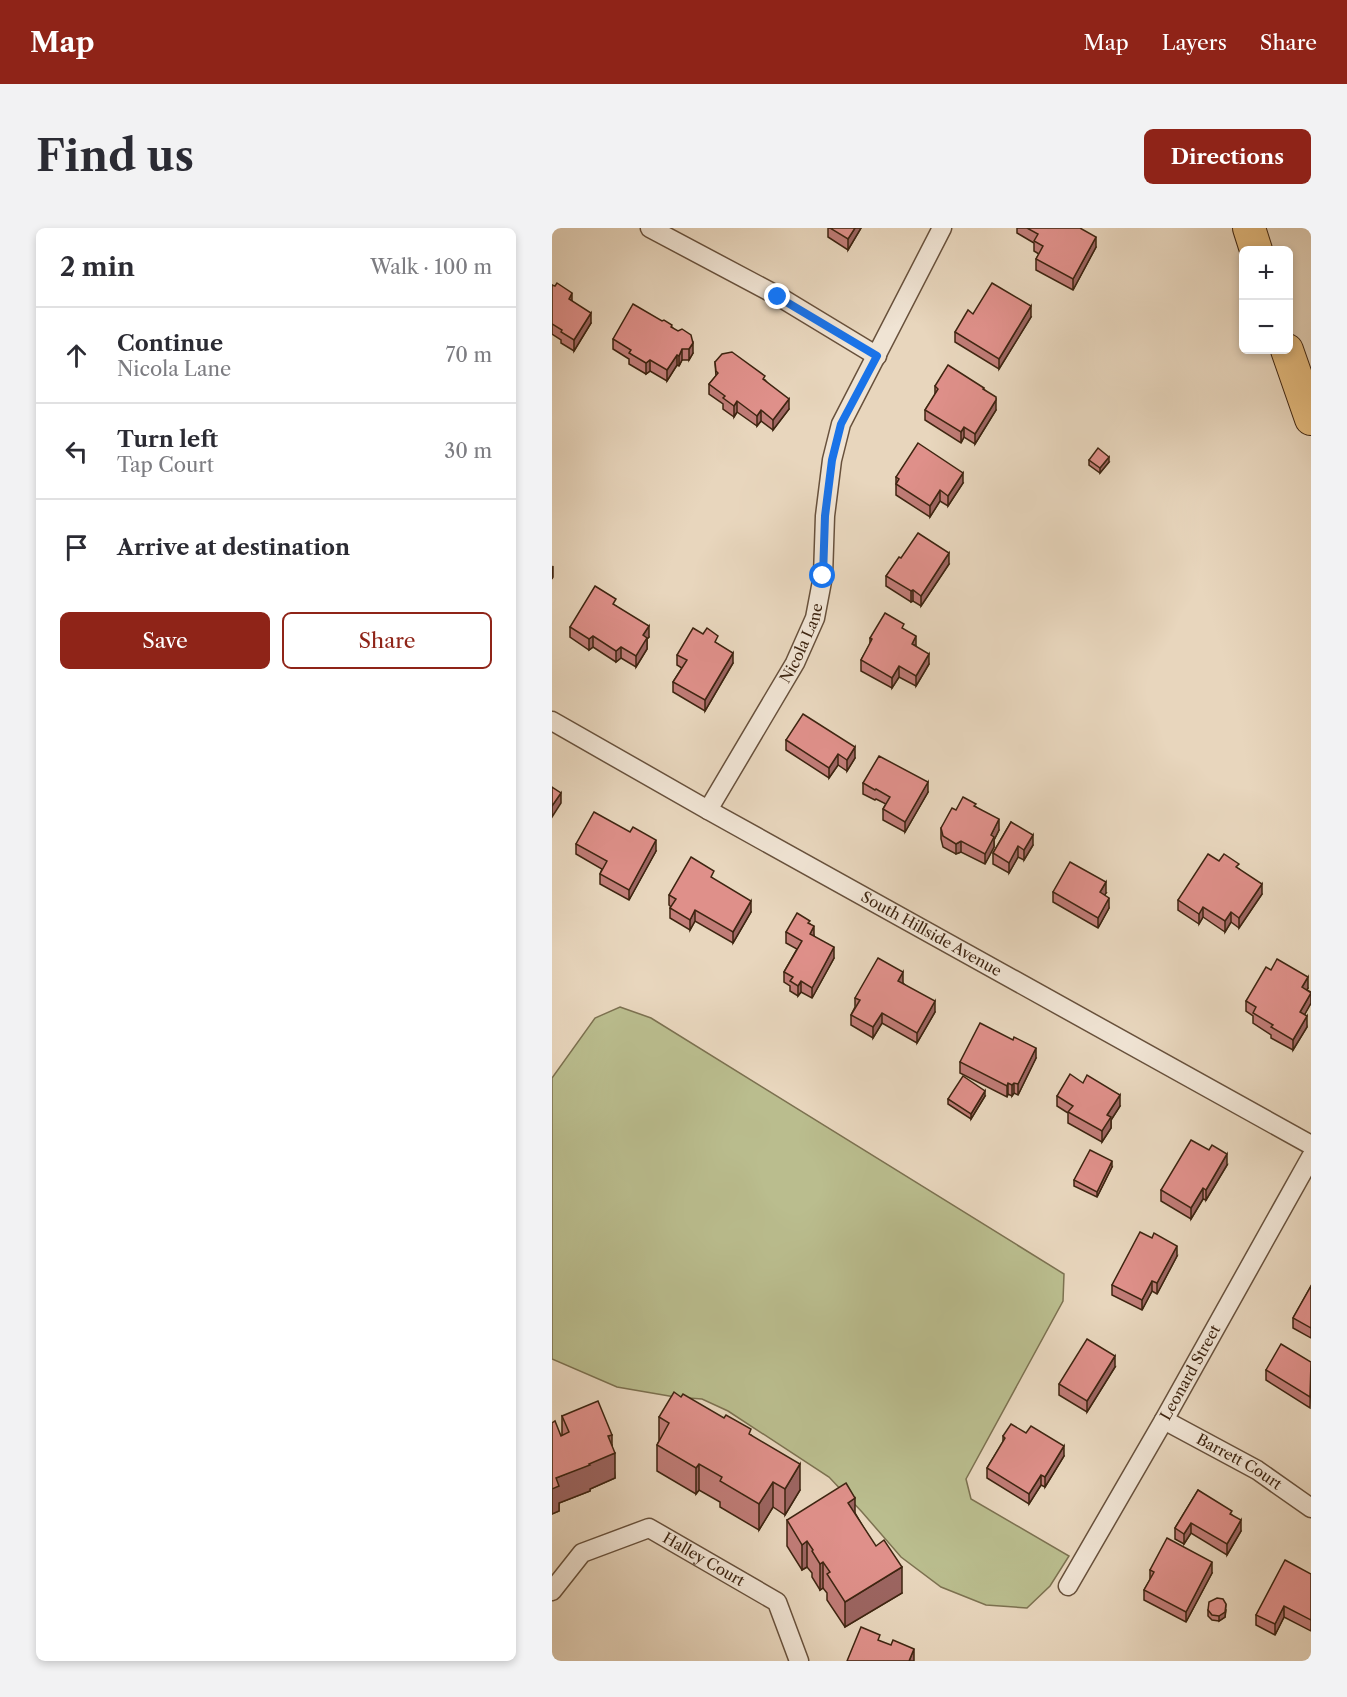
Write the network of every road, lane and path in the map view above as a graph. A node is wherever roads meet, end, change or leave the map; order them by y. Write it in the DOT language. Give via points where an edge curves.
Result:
graph roads {
  1 [pos="650,228"];
  2 [pos="942,228"];
  3 [pos="1249,228"];
  4 [pos="1255,246"];
  5 [pos="1288,354"];
  6 [pos="877,356"];
  7 [pos="1311,419"];
  8 [pos="552,721"];
  9 [pos="708,810"];
  10 [pos="1311,1145"];
  11 [pos="1311,1157"];
  12 [pos="1164,1420"];
  13 [pos="1311,1508"];
  14 [pos="1068,1586"];
  15 [pos="552,1591"];
  16 [pos="799,1661"];
  1 -- 6 [label="street"];
  2 -- 6 [label="street, Nicola Lane"];
  3 -- 4 [label="highway"];
  5 -- 7 [label="highway"];
  6 -- 9 [label="street, Nicola Lane" via="841,424 832,460 823,576 815,618 795,663"];
  8 -- 9 [label="street, South Hillside Avenue"];
  9 -- 10 [label="street, South Hillside Avenue"];
  11 -- 12 [label="street, Leonard Street"];
  12 -- 13 [label="street, Barrett Court" via="1257,1470"];
  12 -- 14 [label="street, Leonard Street"];
  15 -- 16 [label="street, Halley Court" via="582,1553 650,1528 777,1602"];
}
